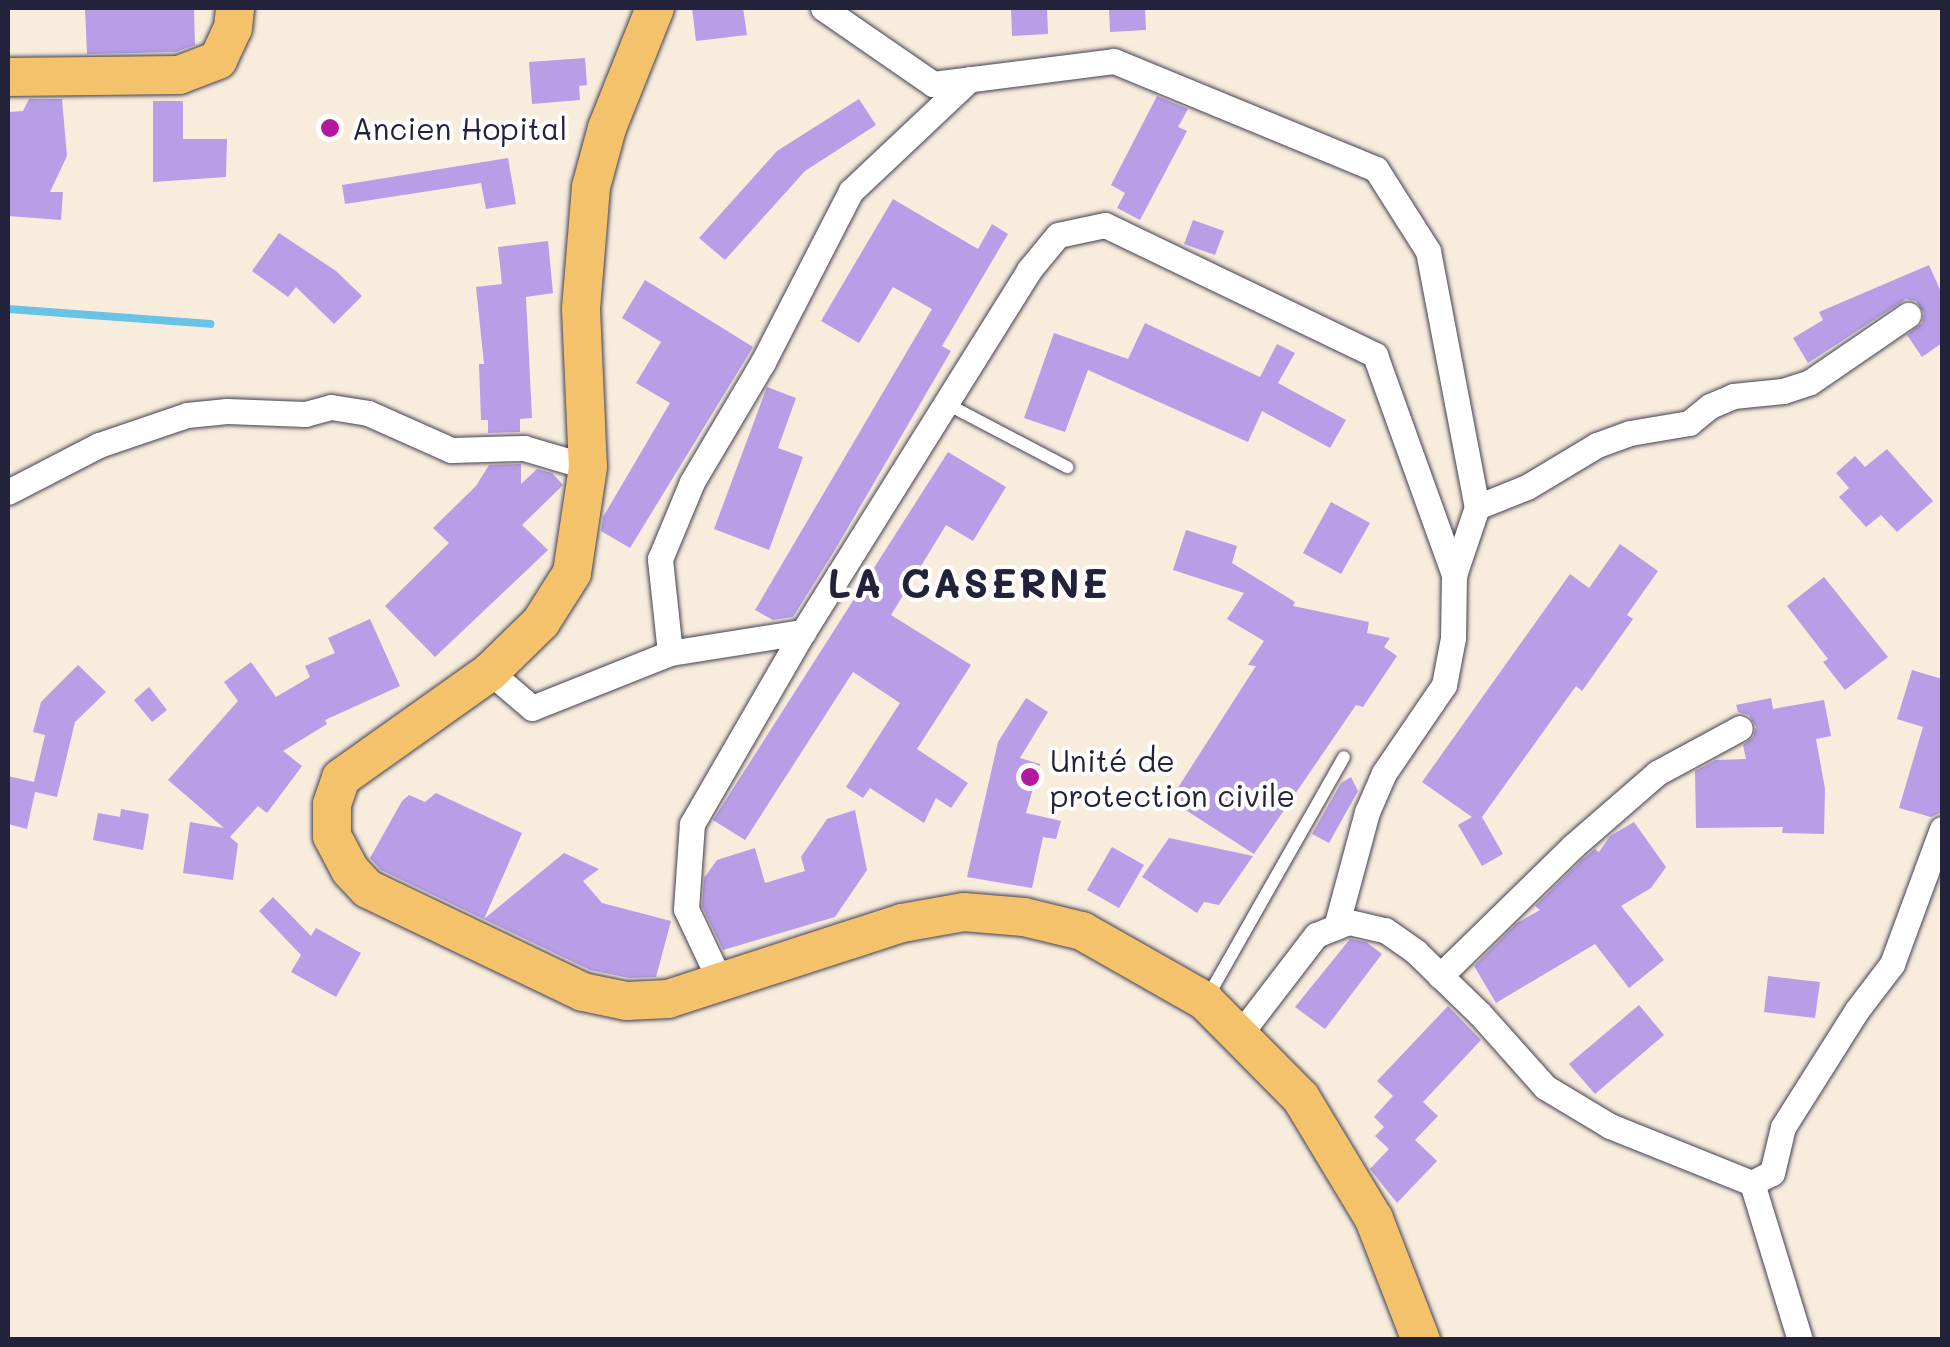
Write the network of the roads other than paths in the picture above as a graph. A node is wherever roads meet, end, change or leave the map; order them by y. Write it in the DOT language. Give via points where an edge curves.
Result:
graph roads {
  1 [pos="235,8"];
  2 [pos="655,8"];
  3 [pos="823,8"];
  4 [pos="8,77"];
  5 [pos="970,79"];
  6 [pos="1908,315"];
  7 [pos="947,404"];
  8 [pos="1068,466"];
  9 [pos="588,467"];
  10 [pos="8,492"];
  11 [pos="1477,507"];
  12 [pos="1454,574"];
  13 [pos="803,632"];
  14 [pos="670,654"];
  15 [pos="490,672"];
  16 [pos="1740,728"];
  17 [pos="1344,757"];
  18 [pos="1942,829"];
  19 [pos="1336,927"];
  20 [pos="1440,976"];
  21 [pos="719,979"];
  22 [pos="1205,1001"];
  23 [pos="1240,1034"];
  24 [pos="1752,1183"];
  25 [pos="1421,1340"];
  26 [pos="1800,1340"];
  1 -- 4 [label="main road" via="234,28 218,60 179,75"];
  2 -- 9 [label="main road" via="591,187 581,309"];
  3 -- 5 [label="street" via="934,84"];
  5 -- 11 [label="street" via="1114,60 1376,168 1428,251"];
  5 -- 14 [label="street" via="851,190 692,482 660,559"];
  6 -- 11 [label="street" via="1810,382 1733,396 1688,423 1597,445 1527,487"];
  7 -- 8 [label="lane"];
  7 -- 12 [label="street" via="1029,270 1058,235 1105,224 1376,354"];
  7 -- 13 [label="street"];
  9 -- 10 [label="street" via="524,448 452,450 368,413 330,407 304,414 226,411 187,415 99,445"];
  9 -- 15 [label="main road" via="572,573 541,622"];
  11 -- 12 [label="street"];
  12 -- 19 [label="street" via="1454,638 1444,684 1378,786"];
  13 -- 14 [label="street"];
  13 -- 21 [label="street" via="692,824 686,909"];
  14 -- 15 [label="street" via="532,708"];
  15 -- 21 [label="main road" via="340,778 332,836 350,870 368,889 583,992 627,1001 668,999"];
  16 -- 20 [label="street" via="1658,773"];
  17 -- 22 [label="lane"];
  18 -- 24 [label="street" via="1892,964 1783,1127 1772,1173"];
  19 -- 20 [label="street" via="1349,922 1386,930"];
  19 -- 23 [label="street" via="1316,935"];
  20 -- 24 [label="street" via="1545,1087 1610,1126"];
  21 -- 22 [label="main road" via="902,923 964,912 1082,931"];
  22 -- 23 [label="main road"];
  23 -- 25 [label="main road" via="1301,1098 1374,1218"];
  24 -- 26 [label="street"];
}
